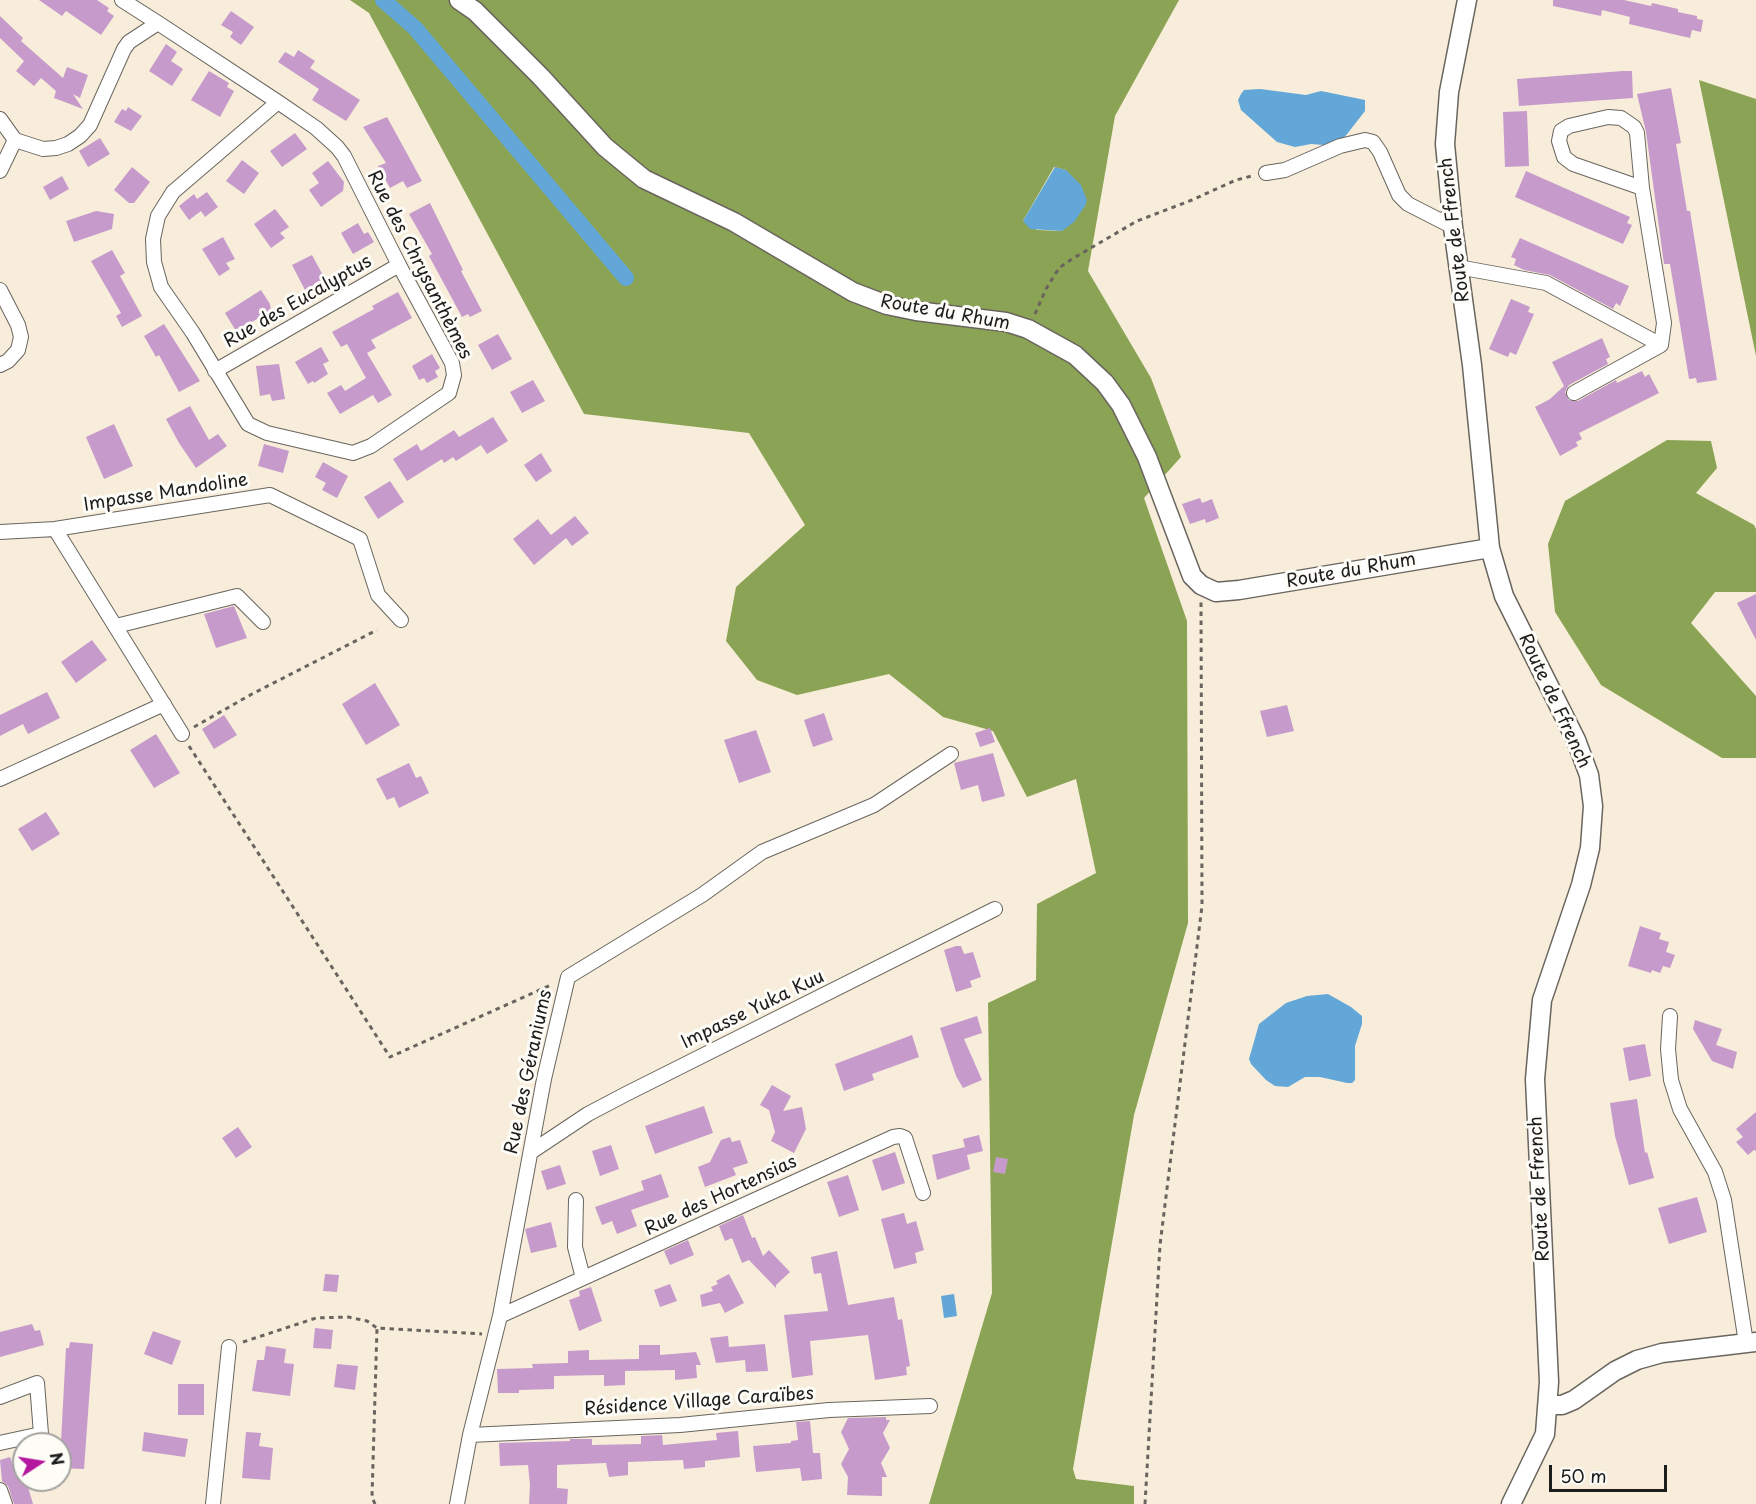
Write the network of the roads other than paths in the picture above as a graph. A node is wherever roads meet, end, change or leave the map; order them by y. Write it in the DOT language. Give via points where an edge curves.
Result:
graph roads {
  1 [pos="122,0"];
  2 [pos="459,0"];
  3 [pos="1467,0"];
  4 [pos="158,23"];
  5 [pos="278,102"];
  6 [pos="0,119"];
  7 [pos="15,140"];
  8 [pos="0,171"];
  9 [pos="1266,173"];
  10 [pos="1642,188"];
  11 [pos="1453,227"];
  12 [pos="399,265"];
  13 [pos="1458,267"];
  14 [pos="0,290"];
  15 [pos="1661,345"];
  16 [pos="0,365"];
  17 [pos="215,371"];
  18 [pos="1574,393"];
  19 [pos="55,529"];
  20 [pos="0,532"];
  21 [pos="1490,548"];
  22 [pos="401,620"];
  23 [pos="263,622"];
  24 [pos="116,626"];
  25 [pos="164,704"];
  26 [pos="182,734"];
  27 [pos="951,754"];
  28 [pos="0,780"];
  29 [pos="995,909"];
  30 [pos="1670,1016"];
  31 [pos="531,1152"];
  32 [pos="923,1193"];
  33 [pos="576,1200"];
  34 [pos="583,1278"];
  35 [pos="500,1316"];
  36 [pos="1751,1342"];
  37 [pos="229,1347"];
  38 [pos="1587,1392"];
  39 [pos="0,1397"];
  40 [pos="1548,1405"];
  41 [pos="930,1406"];
  42 [pos="1545,1434"];
  43 [pos="470,1435"];
  44 [pos="0,1443"];
  45 [pos="0,1490"];
  46 [pos="5,1504"];
  47 [pos="213,1504"];
  48 [pos="457,1504"];
  49 [pos="1511,1504"];
  1 -- 4 [label="street, Rue des Chrysanthèmes"];
  2 -- 21 [label="street, Route du Rhum" via="542,77 605,147 644,178 734,222 862,295 897,307 1006,322 1028,329 1075,355 1105,383 1121,405 1147,456 1192,576 1201,585 1216,592 1239,590"];
  3 -- 11 [label="street, Route de Ffrench" via="1449,92 1444,144"];
  4 -- 5 [label="street, Rue des Chrysanthèmes"];
  4 -- 7 [label="street" via="124,48 90,125 80,136 68,144 43,149"];
  5 -- 12 [label="street, Rue des Chrysanthèmes" via="328,137 344,156"];
  5 -- 17 [label="street, Rue des Chrysanthèmes" via="173,192 158,216 153,240 161,287"];
  6 -- 7 [label="street"];
  7 -- 8 [label="street"];
  9 -- 11 [label="street" via="1285,170 1340,146 1373,142 1399,195 1408,204"];
  10 -- 10 [label="street" via="1637,133 1630,123 1608,117 1569,126 1561,132 1559,141 1564,157 1573,165"];
  10 -- 15 [label="street" via="1664,323"];
  11 -- 13 [label="street, Route de Ffrench"];
  12 -- 17 [label="street, Rue des Eucalyptus"];
  12 -- 17 [label="street, Rue des Chrysanthèmes" via="452,363 453,381 449,393 371,446 353,453 343,452 256,429 248,424"];
  13 -- 15 [label="street" via="1546,283"];
  13 -- 21 [label="street, Route de Ffrench"];
  14 -- 16 [label="street" via="21,337 18,350"];
  15 -- 18 [label="street"];
  19 -- 20 [label="street, Impasse Mandoline"];
  19 -- 22 [label="street, Impasse Mandoline" via="270,495 360,539 378,595"];
  19 -- 24 [label="street"];
  21 -- 40 [label="street, Route de Ffrench" via="1504,596 1576,741 1589,775 1593,806 1590,848 1581,885 1542,1000 1535,1079"];
  23 -- 24 [label="street" via="237,596"];
  24 -- 25 [label="street"];
  25 -- 26 [label="street"];
  25 -- 28 [label="street"];
  27 -- 31 [label="street, Rue des Géraniums" via="874,805 762,852 702,895 568,977"];
  29 -- 31 [label="street, Impasse Yuka Kuu" via="626,1094"];
  30 -- 36 [label="street" via="1671,1080 1680,1109 1714,1172 1724,1200"];
  31 -- 35 [label="street, Rue des Géraniums"];
  32 -- 34 [label="street, Rue des Hortensias" via="905,1138 893,1137"];
  33 -- 34 [label="street" via="575,1247"];
  34 -- 35 [label="street, Rue des Hortensias"];
  35 -- 43 [label="street, Rue des Géraniums"];
  36 -- 38 [label="street" via="1662,1353 1637,1360"];
  37 -- 47 [label="street"];
  38 -- 40 [label="street" via="1568,1403"];
  38 -- 42 [label="street"];
  39 -- 44 [label="street" via="37,1383 41,1434"];
  40 -- 42 [label="street, Route de Ffrench"];
  41 -- 43 [label="street, Résidence Village Caraïbes" via="829,1410 680,1425"];
  42 -- 49 [label="street, Route de Ffrench"];
  43 -- 48 [label="street, Rue des Géraniums"];
  45 -- 46 [label="street"];
}
